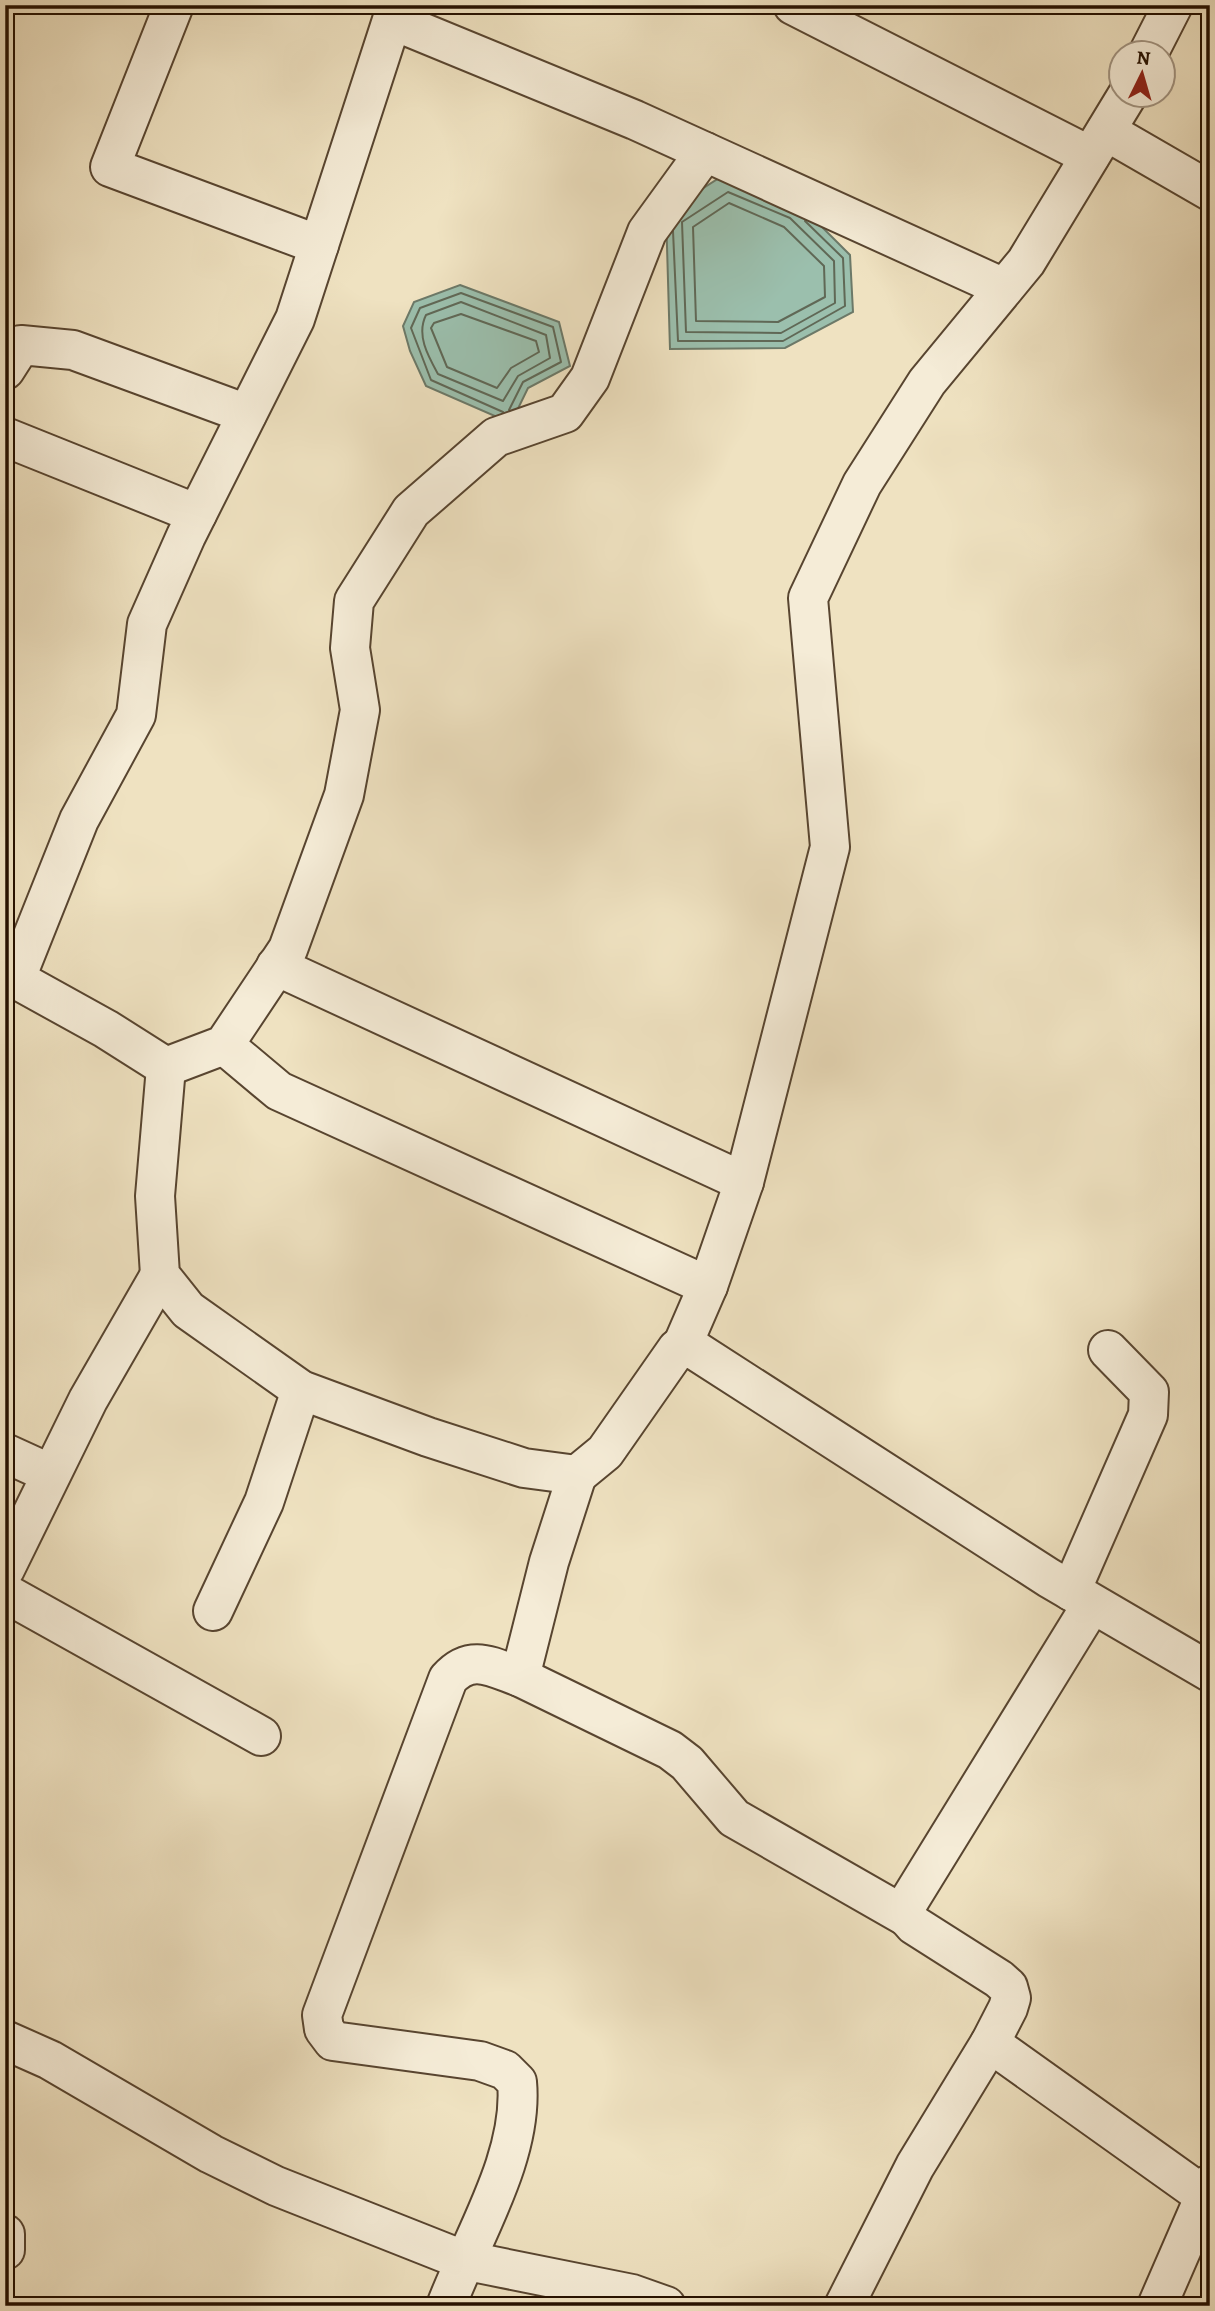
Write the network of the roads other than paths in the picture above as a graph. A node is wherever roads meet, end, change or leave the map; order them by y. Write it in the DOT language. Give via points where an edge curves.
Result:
graph roads {
  1 [pos="174,5"];
  2 [pos="793,5"];
  3 [pos="1170,6"];
  4 [pos="1155,38"];
  5 [pos="1120,108"];
  6 [pos="1098,144"];
  7 [pos="705,152"];
  8 [pos="1210,191"];
  9 [pos="319,245"];
  10 [pos="1004,288"];
  11 [pos="5,370"];
  12 [pos="247,414"];
  13 [pos="5,437"];
  14 [pos="197,514"];
  15 [pos="276,966"];
  16 [pos="11,976"];
  17 [pos="224,1045"];
  18 [pos="166,1067"];
  19 [pos="744,1182"];
  20 [pos="160,1275"];
  21 [pos="708,1286"];
  22 [pos="682,1346"];
  23 [pos="1108,1350"];
  24 [pos="301,1390"];
  25 [pos="5,1453"];
  26 [pos="51,1474"];
  27 [pos="577,1475"];
  28 [pos="5,1569"];
  29 [pos="5,1593"];
  30 [pos="1082,1597"];
  31 [pos="213,1611"];
  32 [pos="1210,1672"];
  33 [pos="520,1677"];
  34 [pos="261,1736"];
  35 [pos="907,1917"];
  36 [pos="5,2040"];
  37 [pos="990,2043"];
  38 [pos="1206,2190"];
  39 [pos="5,2234"];
  40 [pos="5,2250"];
  41 [pos="463,2260"];
  42 [pos="446,2306"];
  43 [pos="666,2306"];
  44 [pos="844,2306"];
  45 [pos="1157,2306"];
  1 -- 9 [label="street" via="110,167"];
  2 -- 6 [label="street"];
  3 -- 4 [label="street"];
  5 -- 6 [label="street"];
  6 -- 8 [label="street"];
  6 -- 10 [label="street" via="1026,262"];
  7 -- 9 [label="street" via="393,20"];
  7 -- 10 [label="street"];
  7 -- 15 [label="street" via="647,232 590,378 565,412 496,438 411,511 354,601 350,648 360,710 344,795 288,949"];
  9 -- 12 [label="street" via="295,319"];
  10 -- 19 [label="street" via="927,382 876,461 807,598 830,847"];
  11 -- 12 [label="street" via="21,345 73,350"];
  12 -- 14 [label="street"];
  13 -- 14 [label="street"];
  14 -- 16 [label="street" via="147,624 136,715 79,820"];
  15 -- 17 [label="street"];
  15 -- 19 [label="street"];
  16 -- 18 [label="street"];
  17 -- 18 [label="street"];
  17 -- 21 [label="street" via="279,1091"];
  18 -- 20 [label="street" via="155,1196"];
  19 -- 21 [label="street"];
  20 -- 24 [label="street" via="188,1310"];
  20 -- 26 [label="street"];
  21 -- 22 [label="street"];
  22 -- 27 [label="street" via="606,1452"];
  22 -- 30 [label="street" via="695,1349"];
  23 -- 30 [label="street" via="1149,1392 1148,1415"];
  24 -- 27 [label="street" via="524,1468"];
  24 -- 31 [label="street" via="264,1502"];
  25 -- 26 [label="street"];
  26 -- 28 [label="street"];
  27 -- 33 [label="street"];
  29 -- 34 [label="street"];
  30 -- 32 [label="street"];
  30 -- 35 [label="street" via="918,1884 906,1906"];
  33 -- 35 [label="street" via="670,1750 734,1818"];
  33 -- 41 [label="street" via="473,1664 458,1667 448,1679 322,2015 324,2029 333,2041 480,2061 505,2070 517,2082 517,2123 509,2157"];
  35 -- 37 [label="street" via="1008,1987 1011,1998"];
  36 -- 41 [label="street" via="50,2060 211,2154 276,2186"];
  37 -- 38 [label="street"];
  37 -- 44 [label="street" via="915,2166"];
  38 -- 45 [label="street"];
  39 -- 40 [label="street"];
  41 -- 42 [label="street"];
  41 -- 43 [label="street" via="632,2294"];
}
